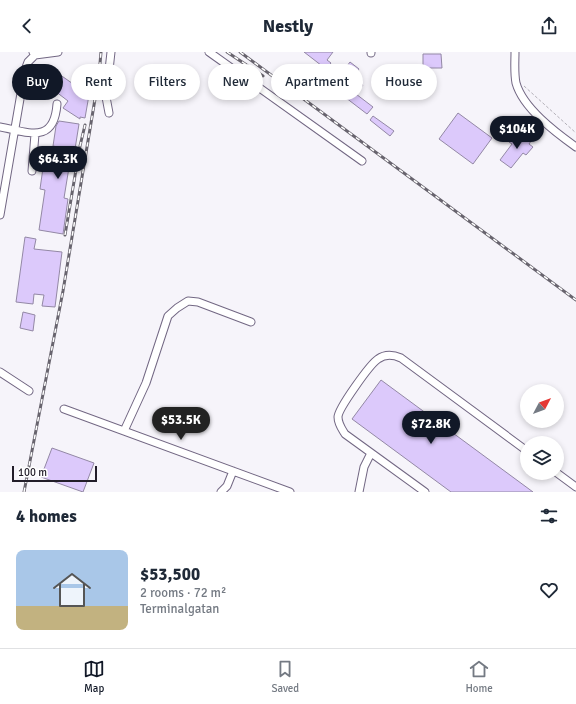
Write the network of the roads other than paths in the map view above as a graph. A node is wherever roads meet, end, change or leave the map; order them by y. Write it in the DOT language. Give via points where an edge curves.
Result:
graph roads {
  1 [pos="58,52"];
  2 [pos="111,52"];
  3 [pos="209,52"];
  4 [pos="515,52"];
  5 [pos="47,53"];
  6 [pos="34,54"];
  7 [pos="57,104"];
  8 [pos="109,113"];
  9 [pos="0,127"];
  10 [pos="15,130"];
  11 [pos="35,134"];
  12 [pos="576,147"];
  13 [pos="362,161"];
  14 [pos="32,171"];
  15 [pos="0,215"];
  16 [pos="251,322"];
  17 [pos="0,372"];
  18 [pos="29,391"];
  19 [pos="64,409"];
  20 [pos="124,431"];
  21 [pos="520,446"];
  22 [pos="371,453"];
  23 [pos="232,471"];
  24 [pos="564,478"];
  25 [pos="576,486"];
  26 [pos="224,489"];
  27 [pos="232,492"];
  28 [pos="290,492"];
  29 [pos="359,492"];
  30 [pos="425,492"];
  31 [pos="571,492"];
  1 -- 5 [label="street"];
  2 -- 8 [label="street" via="106,97"];
  3 -- 13 [label="street"];
  4 -- 12 [label="street" via="516,82 520,94 542,119"];
  5 -- 6 [label="street"];
  6 -- 10 [label="street" via="25,70"];
  7 -- 11 [label="street" via="56,118 44,132"];
  9 -- 10 [label="street"];
  10 -- 11 [label="street"];
  10 -- 15 [label="street"];
  11 -- 14 [label="street"];
  16 -- 20 [label="street" via="198,302 188,301 176,308 168,316 146,383"];
  17 -- 18 [label="street"];
  19 -- 20 [label="street"];
  20 -- 23 [label="street"];
  21 -- 22 [label="street" via="401,358 390,355 375,360 339,412 339,424 346,434"];
  22 -- 29 [label="street" via="364,467"];
  22 -- 30 [label="street"];
  23 -- 26 [label="street"];
  23 -- 28 [label="street"];
  24 -- 25 [label="street"];
  25 -- 31 [label="street"];
  26 -- 27 [label="street"];
}
